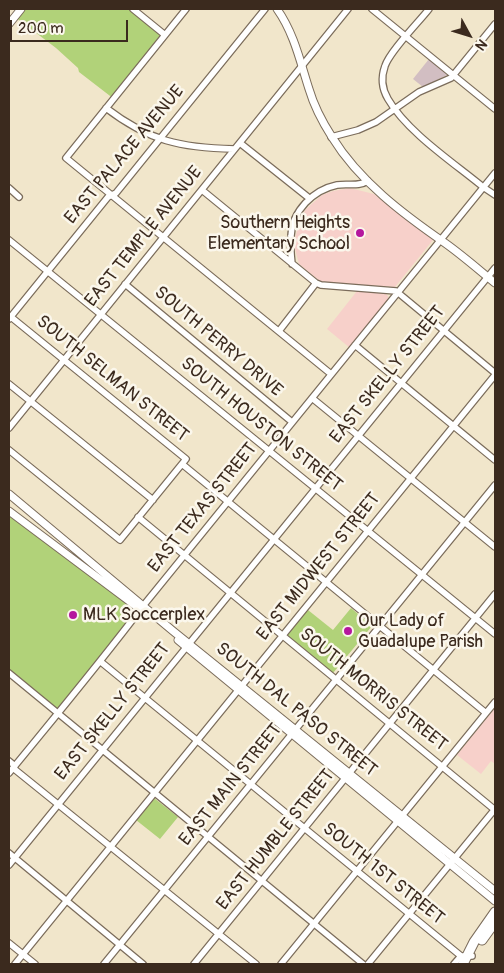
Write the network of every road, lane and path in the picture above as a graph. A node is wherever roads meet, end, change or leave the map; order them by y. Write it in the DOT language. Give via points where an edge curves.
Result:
graph roads {
  1 [pos="21,9"];
  2 [pos="133,9"];
  3 [pos="186,9"];
  4 [pos="265,9"];
  5 [pos="277,9"];
  6 [pos="348,9"];
  7 [pos="372,9"];
  8 [pos="429,9"];
  9 [pos="9,24"];
  10 [pos="495,24"];
  11 [pos="166,35"];
  12 [pos="406,37"];
  13 [pos="302,65"];
  14 [pos="454,75"];
  15 [pos="106,108"];
  16 [pos="495,109"];
  17 [pos="395,110"];
  18 [pos="331,136"];
  19 [pos="160,139"];
  20 [pos="240,143"];
  21 [pos="234,149"];
  22 [pos="495,172"];
  23 [pos="368,181"];
  24 [pos="483,187"];
  25 [pos="9,188"];
  26 [pos="202,190"];
  27 [pos="112,195"];
  28 [pos="495,195"];
  29 [pos="20,197"];
  30 [pos="309,198"];
  31 [pos="163,237"];
  32 [pos="9,240"];
  33 [pos="441,240"];
  34 [pos="292,264"];
  35 [pos="495,268"];
  36 [pos="47,272"];
  37 [pos="488,277"];
  38 [pos="316,283"];
  39 [pos="495,283"];
  40 [pos="125,284"];
  41 [pos="398,292"];
  42 [pos="101,314"];
  43 [pos="10,318"];
  44 [pos="444,330"];
  45 [pos="279,331"];
  46 [pos="355,345"];
  47 [pos="64,360"];
  48 [pos="332,374"];
  49 [pos="495,374"];
  50 [pos="401,383"];
  51 [pos="9,384"];
  52 [pos="312,398"];
  53 [pos="30,401"];
  54 [pos="292,422"];
  55 [pos="454,426"];
  56 [pos="9,428"];
  57 [pos="358,435"];
  58 [pos="9,450"];
  59 [pos="269,451"];
  60 [pos="495,460"];
  61 [pos="182,464"];
  62 [pos="411,478"];
  63 [pos="495,485"];
  64 [pos="315,488"];
  65 [pos="9,494"];
  66 [pos="152,500"];
  67 [pos="228,502"];
  68 [pos="9,511"];
  69 [pos="138,518"];
  70 [pos="465,522"];
  71 [pos="369,530"];
  72 [pos="273,540"];
  73 [pos="495,547"];
  74 [pos="184,555"];
  75 [pos="422,574"];
  76 [pos="326,583"];
  77 [pos="231,593"];
  78 [pos="495,594"];
  79 [pos="142,608"];
  80 [pos="476,618"];
  81 [pos="379,627"];
  82 [pos="495,634"];
  83 [pos="282,636"];
  84 [pos="188,645"];
  85 [pos="100,662"];
  86 [pos="434,670"];
  87 [pos="9,673"];
  88 [pos="336,680"];
  89 [pos="241,688"];
  90 [pos="144,698"];
  91 [pos="495,702"];
  92 [pos="486,713"];
  93 [pos="59,714"];
  94 [pos="390,724"];
  95 [pos="294,732"];
  96 [pos="196,741"];
  97 [pos="102,750"];
  98 [pos="9,761"];
  99 [pos="442,766"];
  100 [pos="12,769"];
  101 [pos="348,776"];
  102 [pos="250,785"];
  103 [pos="154,793"];
  104 [pos="58,804"];
  105 [pos="495,809"];
  106 [pos="401,819"];
  107 [pos="304,829"];
  108 [pos="208,837"];
  109 [pos="110,846"];
  110 [pos="9,853"];
  111 [pos="14,858"];
  112 [pos="453,862"];
  113 [pos="9,865"];
  114 [pos="357,872"];
  115 [pos="261,881"];
  116 [pos="165,890"];
  117 [pos="495,891"];
  118 [pos="67,901"];
  119 [pos="495,901"];
  120 [pos="495,912"];
  121 [pos="409,914"];
  122 [pos="495,922"];
  123 [pos="314,924"];
  124 [pos="218,934"];
  125 [pos="9,943"];
  126 [pos="120,945"];
  127 [pos="23,955"];
  128 [pos="466,959"];
  129 [pos="15,964"];
  130 [pos="35,964"];
  131 [pos="104,964"];
  132 [pos="143,964"];
  133 [pos="194,964"];
  134 [pos="256,964"];
  135 [pos="281,964"];
  136 [pos="363,964"];
  137 [pos="368,964"];
  138 [pos="454,964"];
  1 -- 9 [label="main road"];
  2 -- 11 [label="street"];
  3 -- 11 [label="street"];
  4 -- 19 [label="street, EAST PALACE AVENUE"];
  5 -- 13 [label="main road" via="291,34"];
  6 -- 13 [label="street, EAST TEMPLE AVENUE"];
  7 -- 12 [label="street"];
  8 -- 12 [label="street"];
  10 -- 14 [label="street"];
  11 -- 15 [label="street"];
  12 -- 14 [label="street"];
  12 -- 17 [label="street" via="389,58 382,76 385,94"];
  13 -- 18 [label="main road" via="314,101"];
  13 -- 20 [label="street, EAST TEMPLE AVENUE"];
  14 -- 16 [label="street"];
  14 -- 17 [label="street" via="419,92"];
  15 -- 19 [label="street" via="134,127"];
  15 -- 27 [label="street" via="66,158"];
  17 -- 18 [label="street" via="365,128"];
  17 -- 24 [label="street"];
  18 -- 23 [label="main road"];
  19 -- 21 [label="street" via="198,148"];
  19 -- 27 [label="street, EAST PALACE AVENUE"];
  20 -- 21 [label="street, EAST TEMPLE AVENUE"];
  20 -- 30 [label="street"];
  21 -- 26 [label="street, EAST TEMPLE AVENUE"];
  22 -- 24 [label="street, EAST TEXAS STREET"];
  23 -- 30 [label="street" via="331,186"];
  23 -- 33 [label="main road"];
  24 -- 28 [label="street"];
  24 -- 33 [label="street, EAST TEXAS STREET"];
  25 -- 29 [label="street"];
  26 -- 31 [label="street, EAST TEMPLE AVENUE"];
  26 -- 34 [label="street"];
  27 -- 31 [label="street"];
  27 -- 36 [label="street, EAST PALACE AVENUE"];
  30 -- 34 [label="street" via="298,212 290,235"];
  31 -- 40 [label="street, EAST TEMPLE AVENUE"];
  31 -- 45 [label="street"];
  32 -- 36 [label="street, SOUTH HOUSTON STREET"];
  33 -- 37 [label="main road"];
  33 -- 41 [label="street, EAST TEXAS STREET"];
  34 -- 38 [label="street"];
  35 -- 37 [label="street, EAST SKELLY STREET"];
  36 -- 42 [label="street, SOUTH HOUSTON STREET"];
  36 -- 43 [label="street, EAST PALACE AVENUE"];
  37 -- 39 [label="main road"];
  37 -- 44 [label="street, EAST SKELLY STREET"];
  38 -- 41 [label="street"];
  38 -- 45 [label="street"];
  40 -- 42 [label="street, EAST TEMPLE AVENUE"];
  40 -- 54 [label="street, SOUTH PERRY DRIVE"];
  41 -- 44 [label="street"];
  41 -- 46 [label="street, EAST TEXAS STREET"];
  42 -- 47 [label="street, EAST TEMPLE AVENUE"];
  42 -- 59 [label="street, SOUTH HOUSTON STREET"];
  43 -- 47 [label="street, SOUTH SELMAN STREET"];
  44 -- 49 [label="street"];
  44 -- 50 [label="street, EAST SKELLY STREET"];
  45 -- 48 [label="street"];
  46 -- 48 [label="street, EAST TEXAS STREET"];
  46 -- 50 [label="street"];
  47 -- 53 [label="street, EAST TEMPLE AVENUE"];
  47 -- 61 [label="street, SOUTH SELMAN STREET" via="186,459"];
  48 -- 52 [label="street, EAST TEXAS STREET"];
  49 -- 55 [label="street, EAST MIDWEST STREET"];
  50 -- 55 [label="street"];
  50 -- 57 [label="street, EAST SKELLY STREET"];
  51 -- 53 [label="street"];
  52 -- 54 [label="street, EAST TEXAS STREET"];
  52 -- 57 [label="street"];
  53 -- 56 [label="street, EAST TEMPLE AVENUE"];
  53 -- 66 [label="street"];
  54 -- 59 [label="street, EAST TEXAS STREET"];
  55 -- 60 [label="street"];
  55 -- 62 [label="street, EAST MIDWEST STREET"];
  57 -- 62 [label="street"];
  57 -- 64 [label="street, EAST SKELLY STREET"];
  58 -- 69 [label="street" via="120,540"];
  59 -- 64 [label="street, SOUTH HOUSTON STREET"];
  59 -- 67 [label="street, EAST TEXAS STREET"];
  61 -- 66 [label="street"];
  61 -- 67 [label="street, SOUTH SELMAN STREET"];
  62 -- 70 [label="street"];
  62 -- 71 [label="street, EAST MIDWEST STREET"];
  63 -- 70 [label="street, EAST MAIN STREET"];
  64 -- 71 [label="street, SOUTH HOUSTON STREET"];
  64 -- 72 [label="street, EAST SKELLY STREET"];
  65 -- 79 [label="main road, SOUTH DAL PASO STREET"];
  66 -- 69 [label="street"];
  67 -- 72 [label="street, SOUTH SELMAN STREET"];
  67 -- 74 [label="street, EAST TEXAS STREET"];
  68 -- 79 [label="main road, SOUTH DAL PASO STREET"];
  69 -- 74 [label="street, SOUTH MORRIS STREET"];
  70 -- 73 [label="street"];
  70 -- 75 [label="street, EAST MAIN STREET"];
  71 -- 75 [label="street, SOUTH HOUSTON STREET"];
  71 -- 76 [label="street, EAST MIDWEST STREET"];
  72 -- 76 [label="street, SOUTH SELMAN STREET"];
  72 -- 77 [label="street, EAST SKELLY STREET"];
  74 -- 77 [label="street, SOUTH MORRIS STREET"];
  74 -- 79 [label="street, EAST TEXAS STREET"];
  75 -- 80 [label="street, SOUTH HOUSTON STREET"];
  75 -- 81 [label="street, EAST MAIN STREET"];
  76 -- 81 [label="street, SOUTH SELMAN STREET"];
  76 -- 83 [label="street, EAST MIDWEST STREET"];
  77 -- 83 [label="street, SOUTH MORRIS STREET"];
  77 -- 84 [label="street, EAST SKELLY STREET"];
  78 -- 80 [label="street, EAST HUMBLE STREET"];
  79 -- 84 [label="main road, SOUTH DAL PASO STREET"];
  79 -- 85 [label="street, EAST TEXAS STREET"];
  80 -- 82 [label="street, SOUTH HOUSTON STREET"];
  80 -- 86 [label="street, EAST HUMBLE STREET"];
  81 -- 86 [label="street, SOUTH SELMAN STREET"];
  81 -- 88 [label="street, EAST MAIN STREET"];
  83 -- 88 [label="street, SOUTH MORRIS STREET"];
  83 -- 89 [label="street, EAST MIDWEST STREET"];
  84 -- 89 [label="main road, SOUTH DAL PASO STREET"];
  84 -- 90 [label="street, EAST SKELLY STREET"];
  85 -- 90 [label="street, SOUTH 1ST STREET"];
  85 -- 93 [label="street, EAST TEXAS STREET"];
  86 -- 92 [label="street, SOUTH SELMAN STREET"];
  86 -- 94 [label="street, EAST HUMBLE STREET"];
  87 -- 93 [label="street"];
  88 -- 94 [label="street, SOUTH MORRIS STREET"];
  88 -- 95 [label="street, EAST MAIN STREET"];
  89 -- 95 [label="main road, SOUTH DAL PASO STREET"];
  89 -- 96 [label="street, EAST MIDWEST STREET"];
  90 -- 96 [label="street, SOUTH 1ST STREET"];
  90 -- 97 [label="street, EAST SKELLY STREET"];
  91 -- 92 [label="street"];
  92 -- 99 [label="street"];
  93 -- 97 [label="street"];
  93 -- 100 [label="street, EAST TEXAS STREET"];
  94 -- 99 [label="street, SOUTH MORRIS STREET"];
  94 -- 101 [label="street, EAST HUMBLE STREET"];
  95 -- 101 [label="main road, SOUTH DAL PASO STREET"];
  95 -- 102 [label="street, EAST MAIN STREET"];
  96 -- 102 [label="street, SOUTH 1ST STREET"];
  96 -- 103 [label="street, EAST MIDWEST STREET"];
  97 -- 103 [label="street"];
  97 -- 104 [label="street, EAST SKELLY STREET"];
  98 -- 100 [label="street"];
  99 -- 105 [label="street, SOUTH MORRIS STREET"];
  99 -- 106 [label="street"];
  100 -- 104 [label="street"];
  101 -- 106 [label="main road, SOUTH DAL PASO STREET"];
  101 -- 107 [label="street, EAST HUMBLE STREET"];
  102 -- 107 [label="street, SOUTH 1ST STREET"];
  102 -- 108 [label="street, EAST MAIN STREET"];
  103 -- 108 [label="street"];
  103 -- 109 [label="street, EAST MIDWEST STREET"];
  104 -- 109 [label="street"];
  104 -- 111 [label="street, EAST SKELLY STREET"];
  105 -- 112 [label="street"];
  106 -- 112 [label="main road, SOUTH DAL PASO STREET"];
  106 -- 114 [label="street"];
  107 -- 114 [label="street, SOUTH 1ST STREET"];
  107 -- 115 [label="street, EAST HUMBLE STREET"];
  108 -- 115 [label="street"];
  108 -- 116 [label="street, EAST MAIN STREET"];
  109 -- 116 [label="street"];
  109 -- 118 [label="street, EAST MIDWEST STREET"];
  110 -- 111 [label="street"];
  111 -- 113 [label="street, EAST SKELLY STREET"];
  111 -- 118 [label="street"];
  112 -- 117 [label="main road, SOUTH DAL PASO STREET"];
  112 -- 119 [label="main road, SOUTH DAL PASO STREET"];
  112 -- 121 [label="street"];
  114 -- 121 [label="street, SOUTH 1ST STREET"];
  114 -- 123 [label="street"];
  115 -- 123 [label="street"];
  115 -- 124 [label="street, EAST HUMBLE STREET"];
  116 -- 124 [label="street"];
  116 -- 126 [label="street, EAST MAIN STREET"];
  118 -- 126 [label="street"];
  118 -- 127 [label="street, EAST MIDWEST STREET"];
  120 -- 128 [label="highway" via="480,931"];
  121 -- 128 [label="street, SOUTH 1ST STREET"];
  121 -- 137 [label="street"];
  122 -- 128 [label="highway"];
  123 -- 135 [label="street"];
  123 -- 136 [label="street"];
  124 -- 133 [label="street, EAST HUMBLE STREET"];
  124 -- 134 [label="street"];
  125 -- 127 [label="street"];
  126 -- 131 [label="street, EAST MAIN STREET"];
  126 -- 132 [label="street"];
  127 -- 129 [label="street, EAST MIDWEST STREET"];
  127 -- 130 [label="street"];
  128 -- 138 [label="street"];
}
